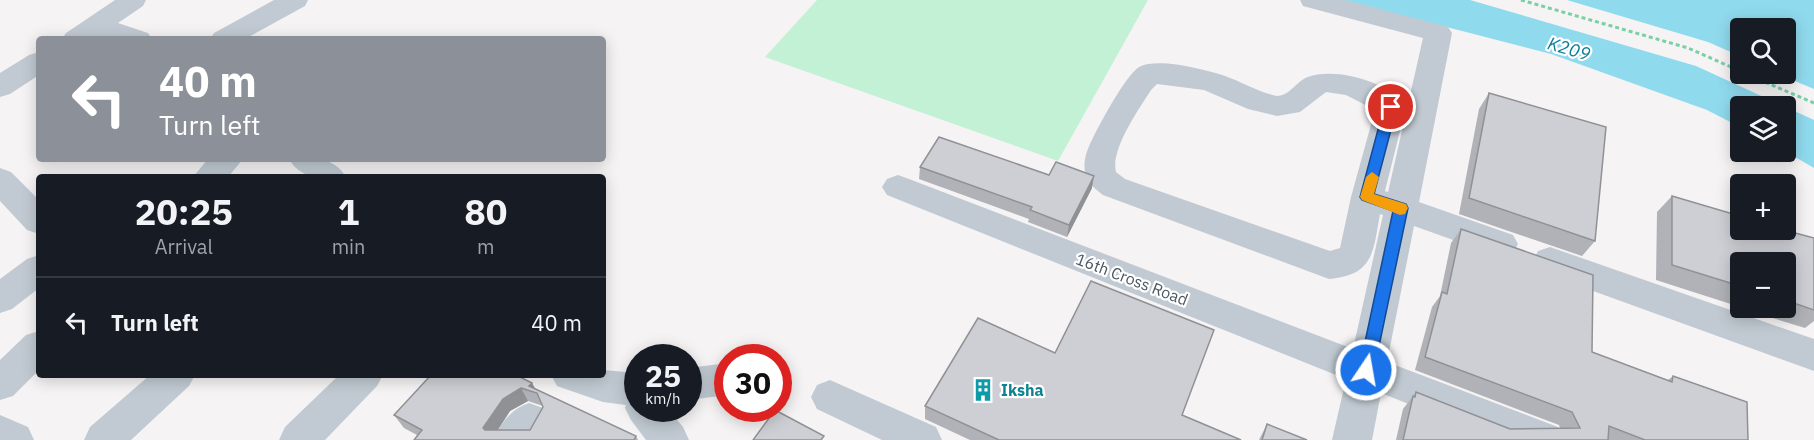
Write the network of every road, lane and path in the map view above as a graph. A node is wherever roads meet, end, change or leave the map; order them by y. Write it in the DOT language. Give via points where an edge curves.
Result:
graph roads {
  1 [pos="133,0"];
  2 [pos="295,0"];
  3 [pos="1313,0"];
  4 [pos="1521,0"];
  5 [pos="86,33"];
  6 [pos="112,36"];
  7 [pos="229,36"];
  8 [pos="36,64"];
  9 [pos="1730,67"];
  10 [pos="1769,84"];
  11 [pos="0,87"];
  12 [pos="1814,103"];
  13 [pos="224,162"];
  14 [pos="309,162"];
  15 [pos="212,174"];
  16 [pos="326,174"];
  17 [pos="0,180"];
  18 [pos="898,187"];
  19 [pos="1366,197"];
  20 [pos="1401,208"];
  21 [pos="36,218"];
  22 [pos="36,270"];
  23 [pos="0,299"];
  24 [pos="36,349"];
  25 [pos="1814,355"];
  26 [pos="1366,370"];
  27 [pos="173,378"];
  28 [pos="361,378"];
  29 [pos="579,378"];
  30 [pos="0,384"];
  31 [pos="624,393"];
  32 [pos="830,397"];
  33 [pos="656,422"];
  34 [pos="0,433"];
  35 [pos="14,440"];
  36 [pos="104,440"];
  37 [pos="299,440"];
  38 [pos="669,440"];
  39 [pos="922,440"];
  40 [pos="1352,440"];
  41 [pos="1544,440"];
  1 -- 5 [label="street"];
  2 -- 7 [label="street"];
  3 -- 20 [label="street" via="1438,33"];
  4 -- 9 [label="path" via="1688,48"];
  5 -- 6 [label="street"];
  8 -- 11 [label="street"];
  10 -- 12 [label="path"];
  13 -- 15 [label="street"];
  14 -- 16 [label="street"];
  17 -- 21 [label="street"];
  18 -- 26 [label="street, 16th Cross Road"];
  19 -- 19 [label="street" via="1356,253 1352,260 1329,265 1114,187 1103,180 1098,169 1101,154 1140,82 1150,74 1212,82 1283,106 1320,83 1339,84 1378,97 1391,107"];
  19 -- 20 [label="street"];
  20 -- 25 [label="street"];
  20 -- 26 [label="street"];
  22 -- 23 [label="street"];
  24 -- 30 [label="street"];
  26 -- 40 [label="street"];
  26 -- 41 [label="street, 16th Cross Road"];
  27 -- 36 [label="street"];
  28 -- 37 [label="street"];
  29 -- 31 [label="street"];
  32 -- 39 [label="street"];
  33 -- 38 [label="street"];
  34 -- 35 [label="street"];
}
